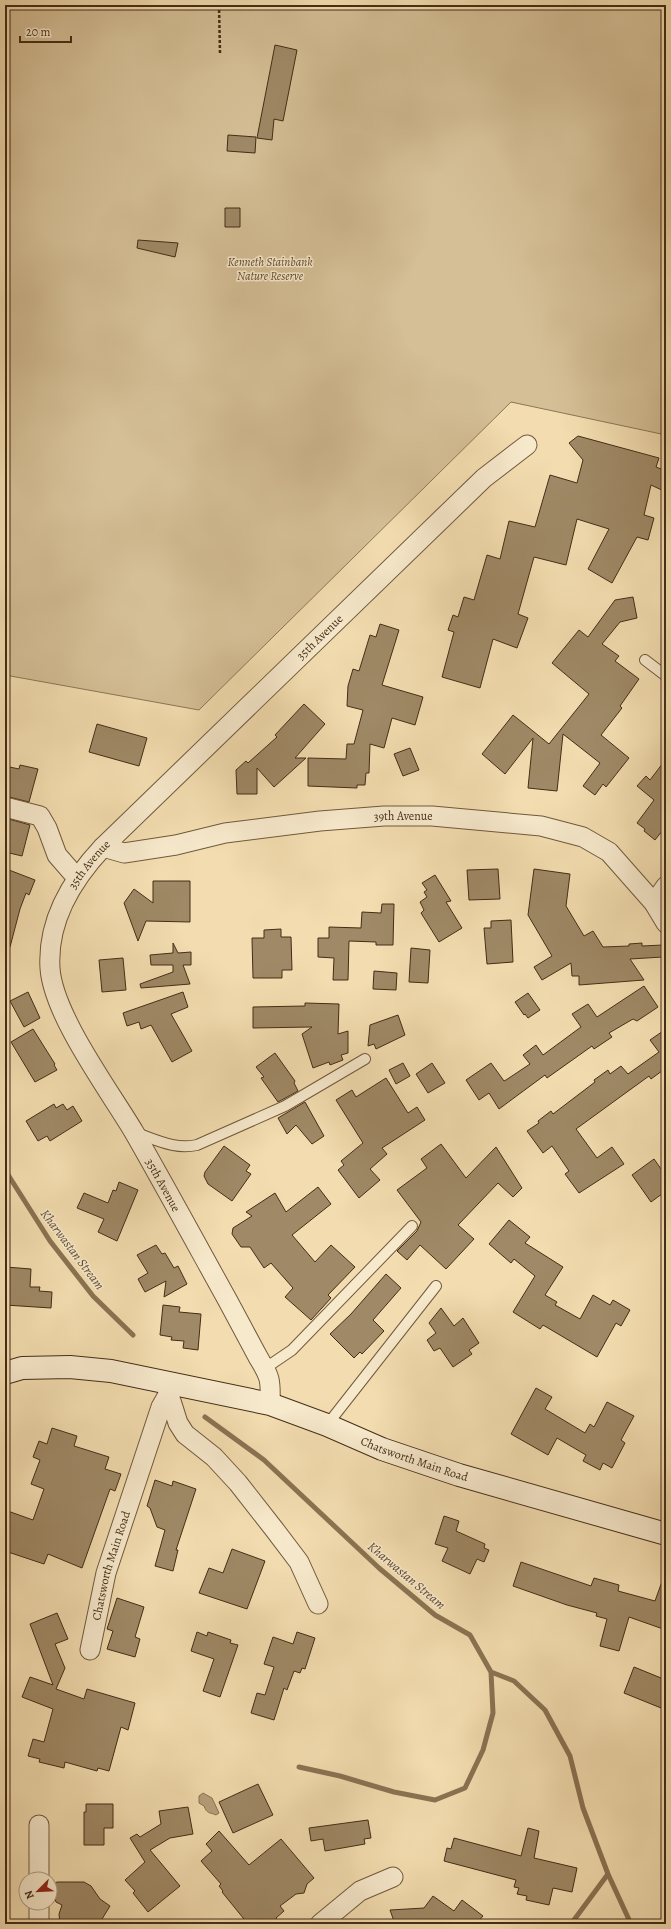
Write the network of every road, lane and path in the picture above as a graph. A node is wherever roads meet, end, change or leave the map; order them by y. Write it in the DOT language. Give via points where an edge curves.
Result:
graph roads {
  1 [pos="219,5"];
  2 [pos="220,54"];
  3 [pos="526,445"];
  4 [pos="645,660"];
  5 [pos="666,676"];
  6 [pos="5,806"];
  7 [pos="103,847"];
  8 [pos="77,878"];
  9 [pos="666,886"];
  10 [pos="654,903"];
  11 [pos="666,923"];
  12 [pos="365,1059"];
  13 [pos="134,1133"];
  14 [pos="412,1226"];
  15 [pos="436,1286"];
  16 [pos="264,1369"];
  17 [pos="5,1373"];
  18 [pos="167,1388"];
  19 [pos="270,1404"];
  20 [pos="327,1425"];
  21 [pos="666,1534"];
  22 [pos="318,1604"];
  23 [pos="90,1650"];
  24 [pos="39,1825"];
  25 [pos="39,1871"];
  26 [pos="393,1877"];
  27 [pos="39,1911"];
  28 [pos="39,1924"];
  29 [pos="320,1924"];
  1 -- 2 [label="path"];
  3 -- 7 [label="street, 35th Avenue" via="473,489"];
  4 -- 5 [label="lane"];
  6 -- 8 [label="street" via="40,816 57,855"];
  7 -- 8 [label="street, 35th Avenue"];
  7 -- 10 [label="street, 39th Avenue" via="124,853 225,834 320,821 376,817 432,816 489,820 541,826 596,843 622,865"];
  8 -- 13 [label="street, 35th Avenue" via="63,904 52,935 52,980 65,1017"];
  9 -- 10 [label="street"];
  10 -- 11 [label="street, 39th Avenue"];
  12 -- 13 [label="lane" via="285,1106 197,1145 174,1146"];
  13 -- 16 [label="street, 35th Avenue"];
  14 -- 16 [label="lane" via="292,1350"];
  15 -- 20 [label="lane"];
  16 -- 19 [label="street, 35th Avenue" via="270,1389"];
  17 -- 18 [label="street, Chatsworth Main Road" via="22,1368 70,1367 111,1372"];
  18 -- 19 [label="street, Chatsworth Main Road"];
  18 -- 22 [label="street" via="178,1423 185,1434 214,1458 238,1483 270,1523 298,1562"];
  18 -- 23 [label="street, Chatsworth Main Road" via="106,1573"];
  19 -- 20 [label="street, Chatsworth Main Road"];
  20 -- 21 [label="street, Chatsworth Main Road" via="382,1449 459,1475"];
  24 -- 25 [label="street"];
  26 -- 29 [label="street" via="360,1891"];
  27 -- 28 [label="street"];
}
